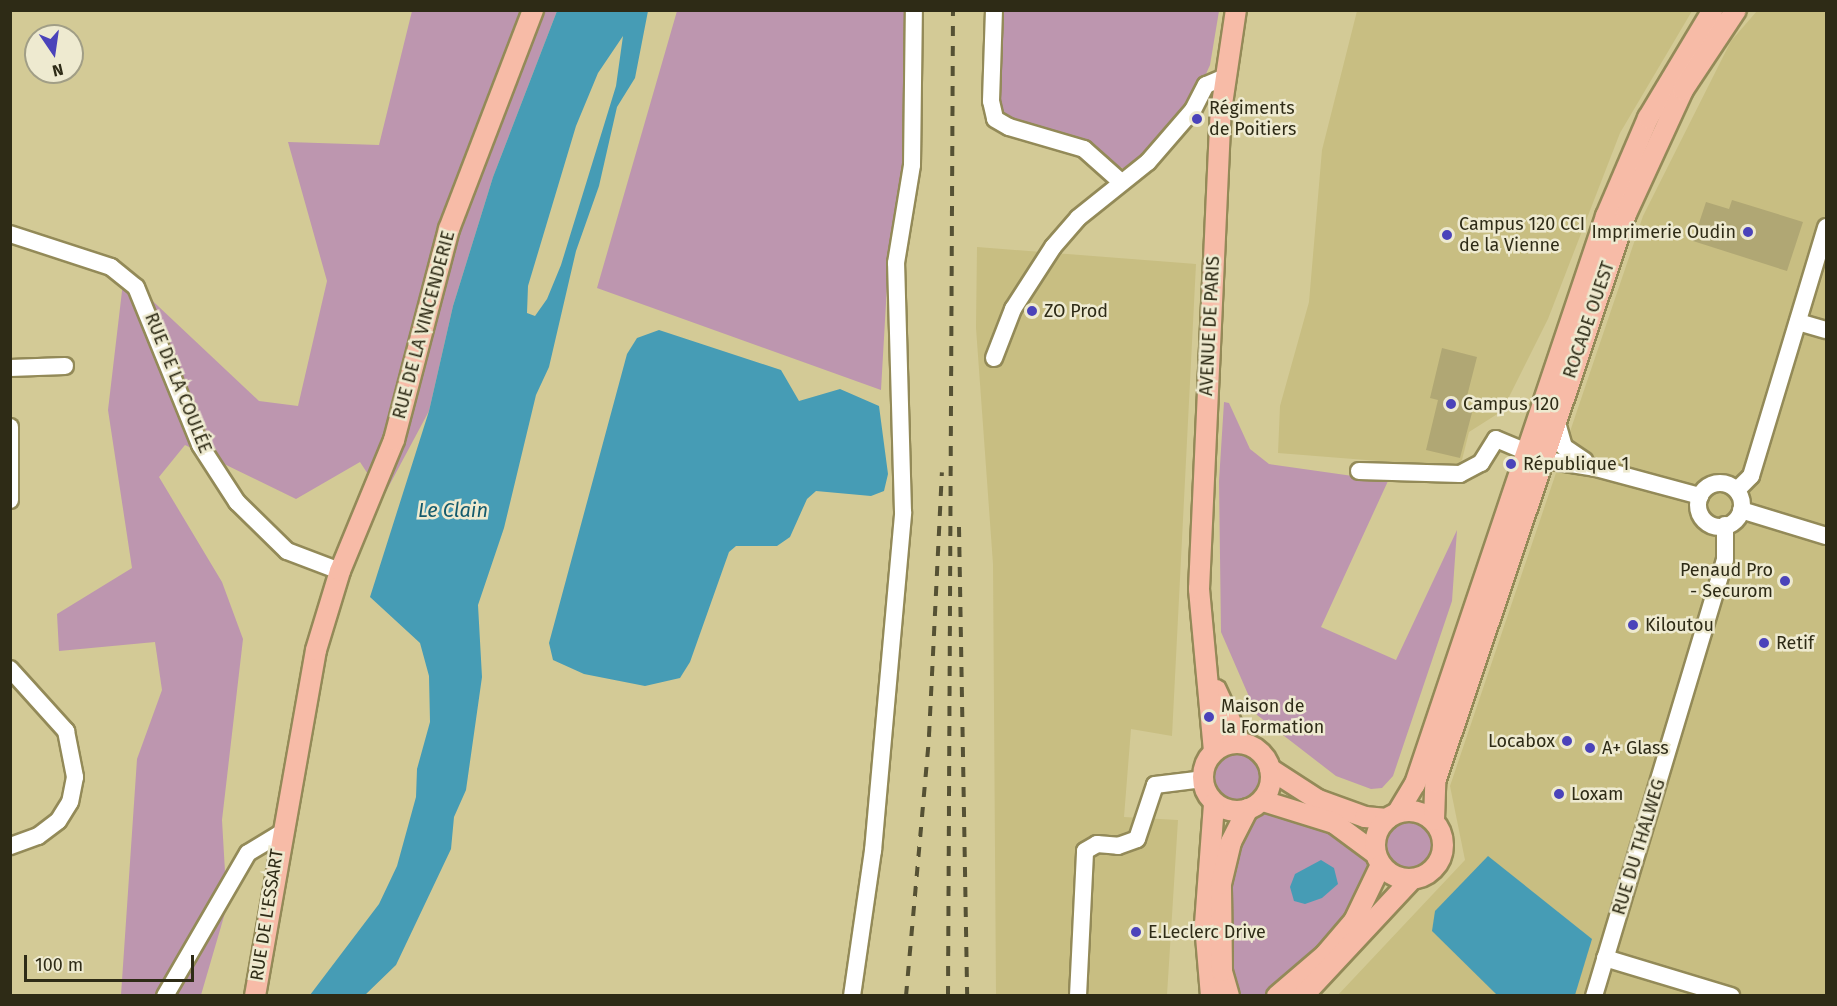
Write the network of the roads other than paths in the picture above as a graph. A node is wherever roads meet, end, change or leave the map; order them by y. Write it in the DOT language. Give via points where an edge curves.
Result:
graph roads {
  1 [pos="533,10"];
  2 [pos="914,10"];
  3 [pos="994,10"];
  4 [pos="1236,10"];
  5 [pos="1713,10"];
  6 [pos="1736,10"];
  7 [pos="1225,76"];
  8 [pos="1121,182"];
  9 [pos="1826,228"];
  10 [pos="10,234"];
  11 [pos="1798,322"];
  12 [pos="1827,330"];
  13 [pos="994,358"];
  14 [pos="65,366"];
  15 [pos="10,368"];
  16 [pos="1556,417"];
  17 [pos="10,427"];
  18 [pos="1525,448"];
  19 [pos="1543,454"];
  20 [pos="1568,459"];
  21 [pos="1359,471"];
  22 [pos="1532,487"];
  23 [pos="1737,490"];
  24 [pos="1700,496"];
  25 [pos="10,500"];
  26 [pos="1741,510"];
  27 [pos="1725,525"];
  28 [pos="1827,536"];
  29 [pos="340,571"];
  30 [pos="1202,642"];
  31 [pos="13,676"];
  32 [pos="1240,742"];
  33 [pos="1214,751"];
  34 [pos="1270,769"];
  35 [pos="1203,779"];
  36 [pos="1215,803"];
  37 [pos="1255,805"];
  38 [pos="1392,816"];
  39 [pos="1434,820"];
  40 [pos="280,834"];
  41 [pos="10,846"];
  42 [pos="1379,860"];
  43 [pos="1411,880"];
  44 [pos="1605,958"];
  45 [pos="165,996"];
  46 [pos="255,996"];
  47 [pos="852,996"];
  48 [pos="1078,996"];
  49 [pos="1211,996"];
  50 [pos="1229,996"];
  51 [pos="1277,996"];
  52 [pos="1303,996"];
  53 [pos="1594,996"];
  54 [pos="1731,996"];
  1 -- 29 [label="main road, RUE DE LA VINCENDERIE" via="449,229 394,440"];
  2 -- 47 [label="street" via="912,165 896,263 903,512 878,807"];
  3 -- 8 [label="street" via="991,100 995,119 1008,128 1084,149"];
  4 -- 7 [label="main road, AVENUE DE PARIS"];
  5 -- 18 [label="main road" via="1665,85 1630,156"];
  6 -- 16 [label="main road, ROCADE OUEST" via="1683,90 1646,165"];
  7 -- 8 [label="street" via="1206,85 1192,111 1148,162"];
  7 -- 30 [label="main road, AVENUE DE PARIS" via="1201,526"];
  8 -- 13 [label="street" via="1053,247 1013,309"];
  9 -- 11 [label="street"];
  10 -- 29 [label="street, RUE DE LA COULÉE" via="111,267 136,287 200,445 237,502 278,545 297,557"];
  11 -- 12 [label="street"];
  11 -- 23 [label="street" via="1751,476"];
  14 -- 15 [label="street"];
  16 -- 19 [label="main road, ROCADE OUEST"];
  16 -- 20 [label="street"];
  17 -- 25 [label="street"];
  18 -- 19 [label="street"];
  18 -- 21 [label="street" via="1496,439 1481,462 1460,474"];
  18 -- 38 [label="main road" via="1415,784"];
  19 -- 20 [label="street"];
  19 -- 22 [label="main road, ROCADE OUEST"];
  20 -- 22 [label="street"];
  20 -- 24 [label="street"];
  22 -- 39 [label="main road, ROCADE OUEST" via="1435,782"];
  23 -- 24 [label="street" via="1721,483 1706,488"];
  23 -- 26 [label="street"];
  24 -- 27 [label="street" via="1699,510 1705,521"];
  26 -- 27 [label="street"];
  26 -- 28 [label="street"];
  27 -- 44 [label="street, RUE DU THALWEG" via="1725,560"];
  29 -- 40 [label="main road" via="316,650"];
  30 -- 32 [label="main road, AVENUE DE PARIS" via="1221,704"];
  30 -- 33 [label="main road, AVENUE DE PARIS"];
  31 -- 41 [label="street" via="66,731 75,777 70,802 58,820 38,836"];
  32 -- 33 [label="main road"];
  32 -- 34 [label="main road" via="1254,747"];
  33 -- 35 [label="main road"];
  34 -- 37 [label="main road" via="1270,786"];
  34 -- 38 [label="main road" via="1318,800 1365,817"];
  35 -- 36 [label="main road"];
  35 -- 48 [label="street" via="1155,785 1137,839 1118,846 1097,844 1085,851"];
  36 -- 37 [label="main road" via="1230,811"];
  36 -- 49 [label="main road" via="1205,924"];
  37 -- 42 [label="main road" via="1334,824"];
  37 -- 50 [label="main road" via="1231,842 1221,884 1222,971"];
  38 -- 39 [label="main road" via="1417,811"];
  38 -- 42 [label="main road" via="1376,835"];
  39 -- 43 [label="main road" via="1443,838 1442,857 1430,873"];
  40 -- 45 [label="street" via="248,853"];
  40 -- 46 [label="main road, RUE DE L'ESSART"];
  42 -- 43 [label="main road" via="1399,878"];
  42 -- 51 [label="main road" via="1354,921 1325,955"];
  43 -- 52 [label="main road"];
  44 -- 53 [label="street, RUE DU THALWEG"];
  44 -- 54 [label="street"];
}
